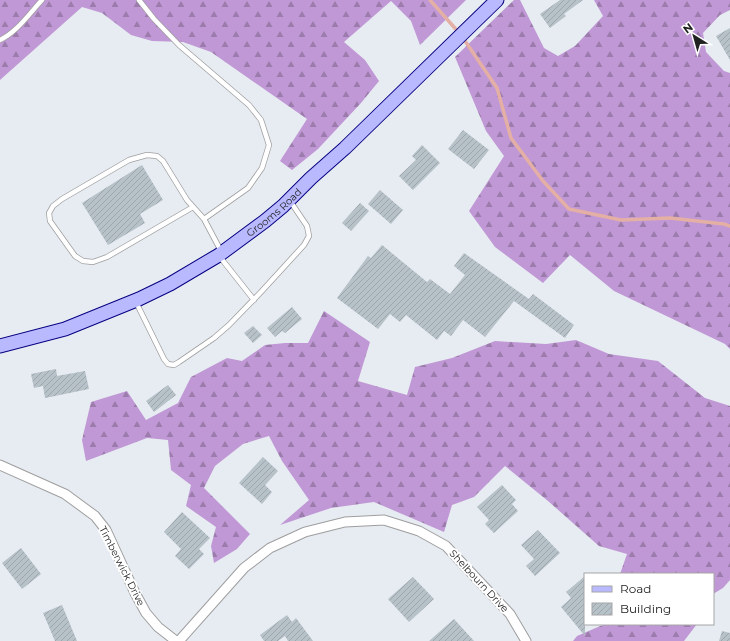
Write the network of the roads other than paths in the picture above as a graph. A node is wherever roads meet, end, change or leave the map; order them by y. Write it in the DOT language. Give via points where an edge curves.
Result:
graph roads {
  1 [pos="42,0"];
  2 [pos="139,0"];
  3 [pos="497,0"];
  4 [pos="0,40"];
  5 [pos="289,200"];
  6 [pos="193,207"];
  7 [pos="204,219"];
  8 [pos="221,254"];
  9 [pos="135,300"];
  10 [pos="254,300"];
  11 [pos="0,346"];
  12 [pos="0,465"];
  13 [pos="178,641"];
  14 [pos="526,641"];
  1 -- 4 [label="lane" via="8,37"];
  2 -- 7 [label="lane" via="179,45 249,105 261,120 269,145 262,168 248,188"];
  3 -- 5 [label="street, Grooms Road"];
  5 -- 8 [label="street, Grooms Road"];
  5 -- 10 [label="lane" via="307,226 309,236 304,245"];
  6 -- 6 [label="lane" via="163,161 157,156 147,155 129,160 107,172 62,199 49,212 50,221 75,256 83,261 93,262 107,258"];
  6 -- 7 [label="lane"];
  7 -- 8 [label="lane"];
  8 -- 9 [label="street, Grooms Road" via="170,284"];
  8 -- 10 [label="lane"];
  9 -- 10 [label="lane" via="168,364 174,364 214,338"];
  9 -- 11 [label="street, Grooms Road" via="65,329"];
  12 -- 13 [label="street, Timberwick Drive" via="65,494 95,516 106,530 146,613 158,627"];
  13 -- 14 [label="street, Shelbourn Drive" via="244,568 270,548 306,532 345,522 384,520 419,531 446,546 510,614"];
}
